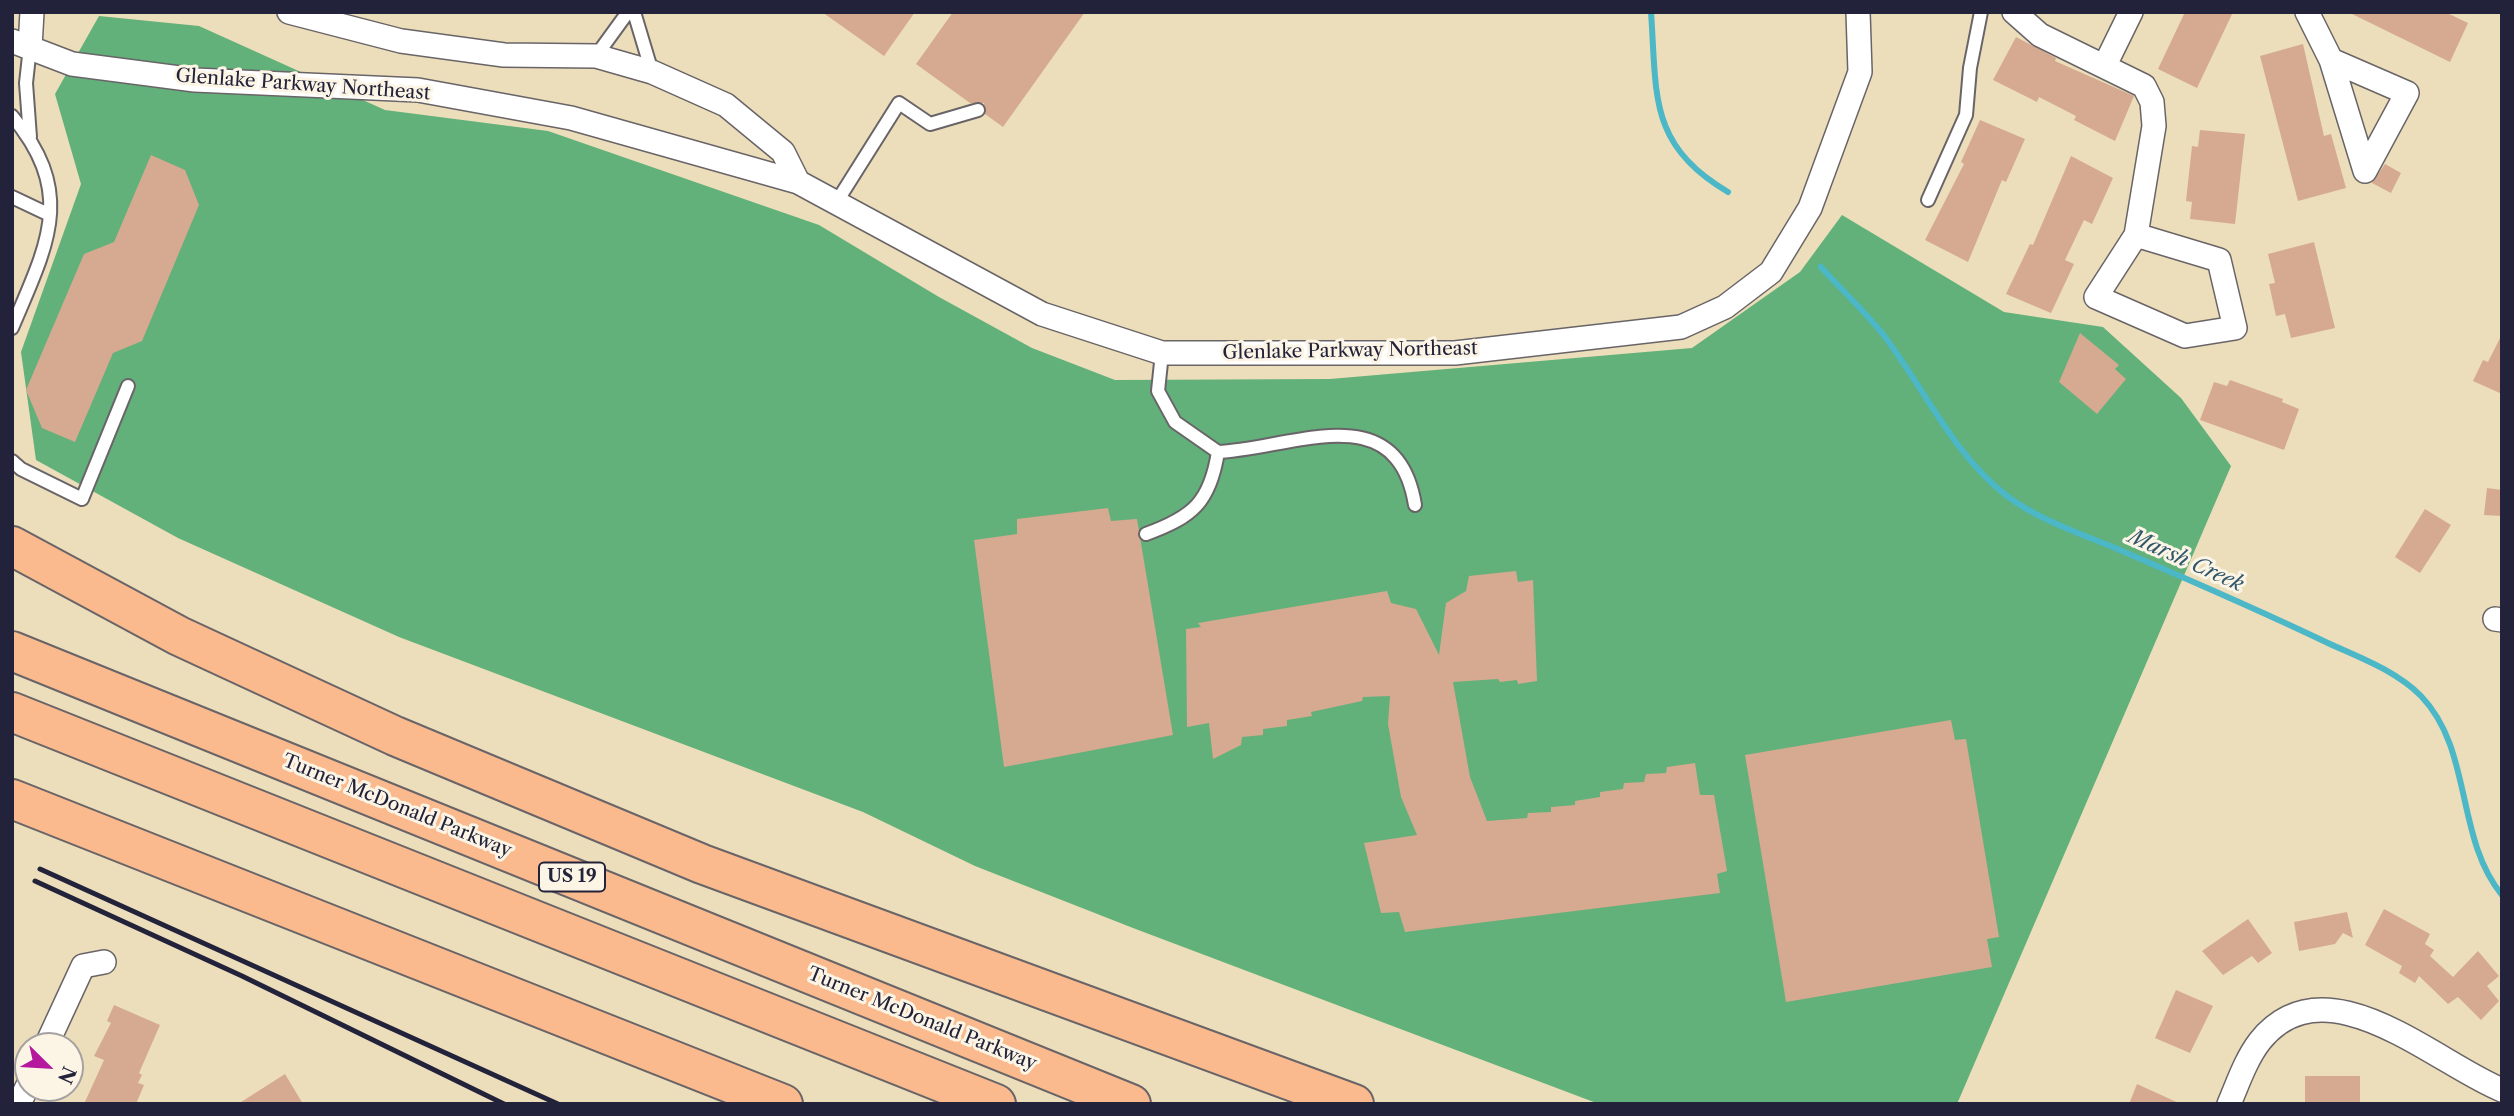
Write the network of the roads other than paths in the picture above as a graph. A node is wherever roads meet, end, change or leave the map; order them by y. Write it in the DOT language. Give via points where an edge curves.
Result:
graph roads {
  1 [pos="32,12"];
  2 [pos="289,12"];
  3 [pos="628,12"];
  4 [pos="634,12"];
  5 [pos="1858,12"];
  6 [pos="1981,12"];
  7 [pos="2014,12"];
  8 [pos="2131,12"];
  9 [pos="2307,12"];
  10 [pos="335,17"];
  11 [pos="21,44"];
  12 [pos="596,56"];
  13 [pos="2331,60"];
  14 [pos="2105,65"];
  15 [pos="652,72"];
  16 [pos="978,110"];
  17 [pos="12,116"];
  18 [pos="30,137"];
  19 [pos="798,182"];
  20 [pos="12,197"];
  21 [pos="1928,200"];
  22 [pos="836,203"];
  23 [pos="50,215"];
  24 [pos="2136,235"];
  25 [pos="12,328"];
  26 [pos="1163,353"];
  27 [pos="128,386"];
  28 [pos="1218,452"];
  29 [pos="12,461"];
  30 [pos="1415,505"];
  31 [pos="1146,534"];
  32 [pos="12,546"];
  33 [pos="12,574"];
  34 [pos="179,636"];
  35 [pos="12,651"];
  36 [pos="12,712"];
  37 [pos="12,799"];
  38 [pos="104,962"];
  39 [pos="52,1032"];
  40 [pos="2502,1090"];
  41 [pos="783,1104"];
  42 [pos="996,1104"];
  43 [pos="1131,1104"];
  44 [pos="1354,1104"];
  45 [pos="2229,1104"];
  1 -- 11 [label="street"];
  2 -- 10 [label="street"];
  3 -- 12 [label="lane"];
  4 -- 15 [label="lane"];
  5 -- 26 [label="street, Glenlake Parkway Northeast" via="1860,72 1810,208 1771,272 1725,307 1681,327 1454,353"];
  6 -- 21 [label="lane" via="1966,115"];
  7 -- 14 [label="street" via="2040,35"];
  8 -- 14 [label="street"];
  9 -- 13 [label="street"];
  10 -- 12 [label="street" via="363,33 401,41 504,55"];
  11 -- 18 [label="lane"];
  11 -- 19 [label="street, Glenlake Parkway Northeast" via="72,64 195,80 418,90 571,118"];
  12 -- 15 [label="street"];
  13 -- 13 [label="street" via="2407,93 2365,172 2354,134"];
  14 -- 24 [label="street" via="2144,86 2152,102 2154,126"];
  15 -- 19 [label="street" via="726,105 783,152"];
  16 -- 22 [label="lane" via="930,124 899,103"];
  17 -- 18 [label="lane"];
  18 -- 23 [label="lane" via="48,173"];
  19 -- 22 [label="street, Glenlake Parkway Northeast"];
  20 -- 23 [label="lane"];
  22 -- 26 [label="street, Glenlake Parkway Northeast" via="1042,314"];
  23 -- 25 [label="lane" via="46,247"];
  24 -- 24 [label="street" via="2219,260 2235,328 2185,336 2096,296"];
  26 -- 28 [label="lane" via="1158,391 1175,422"];
  27 -- 29 [label="lane" via="82,499"];
  28 -- 30 [label="lane" via="1343,433 1367,438 1387,449 1402,465"];
  28 -- 31 [label="lane" via="1213,483 1198,506 1174,524"];
  32 -- 34 [label="highway"];
  33 -- 34 [label="highway"];
  34 -- 44 [label="highway" via="395,736 702,864"];
  35 -- 43 [label="highway, Turner McDonald Parkway / US 19"];
  36 -- 42 [label="highway, US 19"];
  37 -- 41 [label="highway"];
  38 -- 39 [label="street" via="83,966"];
  40 -- 45 [label="street" via="2364,1016 2336,1009 2308,1012 2272,1029 2250,1057"];
}
